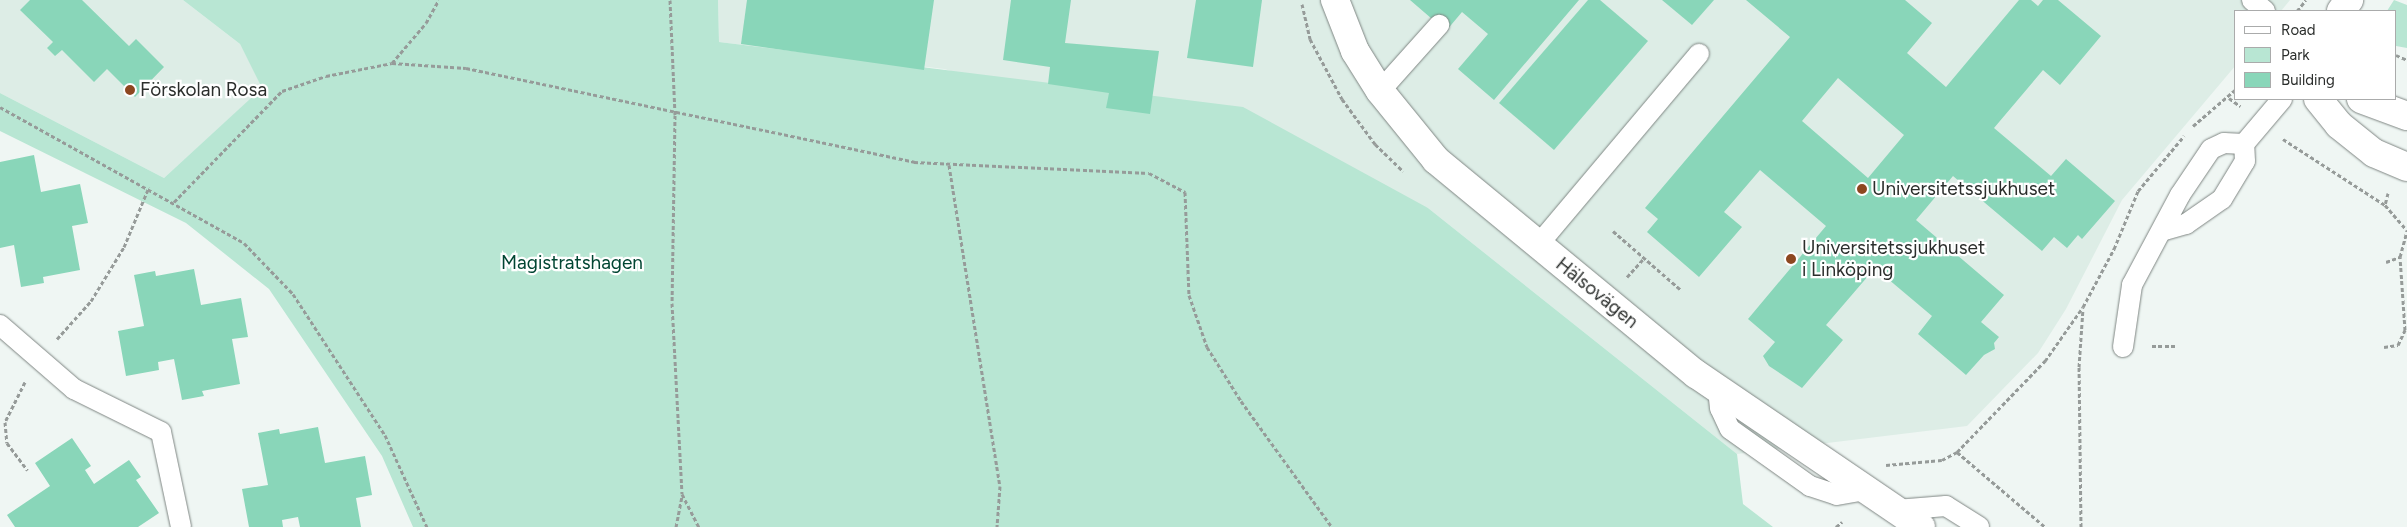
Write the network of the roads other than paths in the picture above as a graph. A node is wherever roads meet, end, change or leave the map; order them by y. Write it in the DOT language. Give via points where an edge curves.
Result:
graph roads {
  1 [pos="1335,0"];
  2 [pos="2252,0"];
  3 [pos="2264,10"];
  4 [pos="1439,25"];
  5 [pos="1699,54"];
  6 [pos="1380,92"];
  7 [pos="2281,100"];
  8 [pos="2319,100"];
  9 [pos="2364,100"];
  10 [pos="2407,116"];
  11 [pos="2244,144"];
  12 [pos="2407,167"];
  13 [pos="2165,230"];
  14 [pos="1538,245"];
  15 [pos="0,325"];
  16 [pos="2123,347"];
  17 [pos="1896,510"];
  18 [pos="181,527"];
  19 [pos="1921,527"];
  20 [pos="1979,527"];
  1 -- 6 [label="street, Hälsovägen" via="1355,51"];
  2 -- 3 [label="lane"];
  4 -- 6 [label="lane"];
  5 -- 14 [label="lane"];
  6 -- 14 [label="street, Hälsovägen" via="1436,160"];
  7 -- 11 [label="lane"];
  8 -- 12 [label="street" via="2339,125 2374,153"];
  9 -- 10 [label="street"];
  11 -- 13 [label="lane" via="2245,161 2222,199 2186,224"];
  11 -- 13 [label="lane" via="2224,143 2211,149 2180,195"];
  13 -- 16 [label="lane" via="2132,285"];
  14 -- 17 [label="street, Hälsovägen" via="1718,389"];
  15 -- 18 [label="lane" via="74,389 161,432"];
  17 -- 19 [label="street, Hälsovägen"];
  17 -- 20 [label="lane" via="1946,506"];
}
